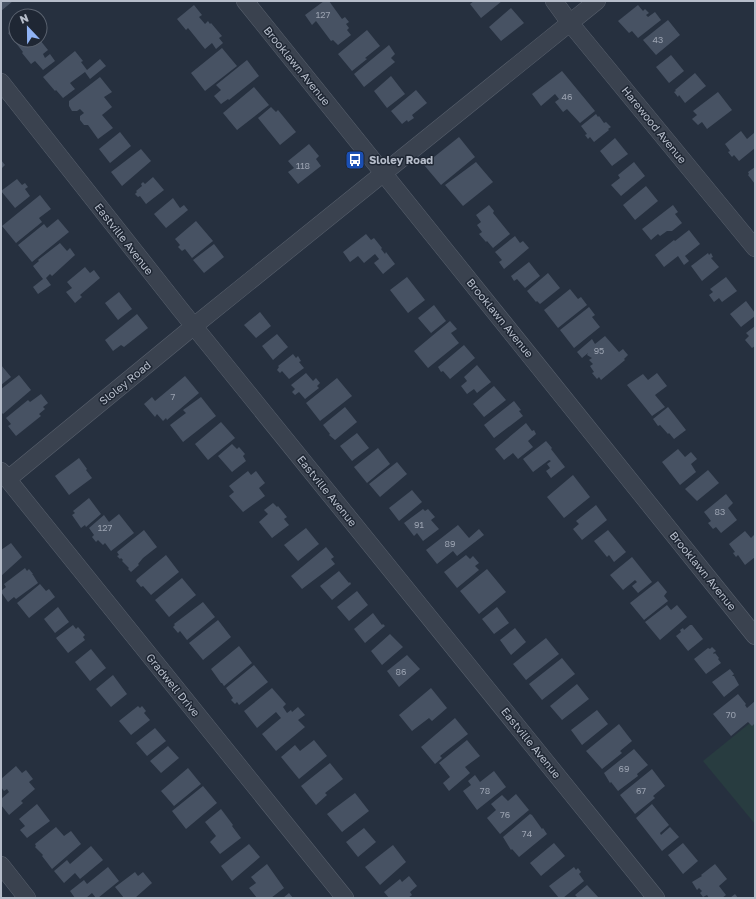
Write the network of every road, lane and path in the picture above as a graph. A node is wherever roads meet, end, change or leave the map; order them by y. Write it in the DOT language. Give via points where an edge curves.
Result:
graph roads {
  1 [pos="245,1"];
  2 [pos="554,1"];
  3 [pos="597,1"];
  4 [pos="570,23"];
  5 [pos="1,82"];
  6 [pos="384,174"];
  7 [pos="755,248"];
  8 [pos="194,326"];
  9 [pos="4,475"];
  10 [pos="755,636"];
  11 [pos="1,865"];
  12 [pos="27,898"];
  13 [pos="345,898"];
  14 [pos="656,898"];
  1 -- 6 [label="street, Brooklawn Avenue"];
  2 -- 4 [label="street, Harewood Avenue"];
  3 -- 4 [label="street, Sloley Road"];
  4 -- 6 [label="street, Sloley Road"];
  4 -- 7 [label="street, Harewood Avenue"];
  5 -- 8 [label="street, Eastville Avenue"];
  6 -- 8 [label="street, Sloley Road"];
  6 -- 10 [label="street, Brooklawn Avenue"];
  8 -- 9 [label="street, Sloley Road"];
  8 -- 14 [label="street, Eastville Avenue"];
  9 -- 13 [label="street, Gradwell Drive"];
  11 -- 12 [label="street"];
}
